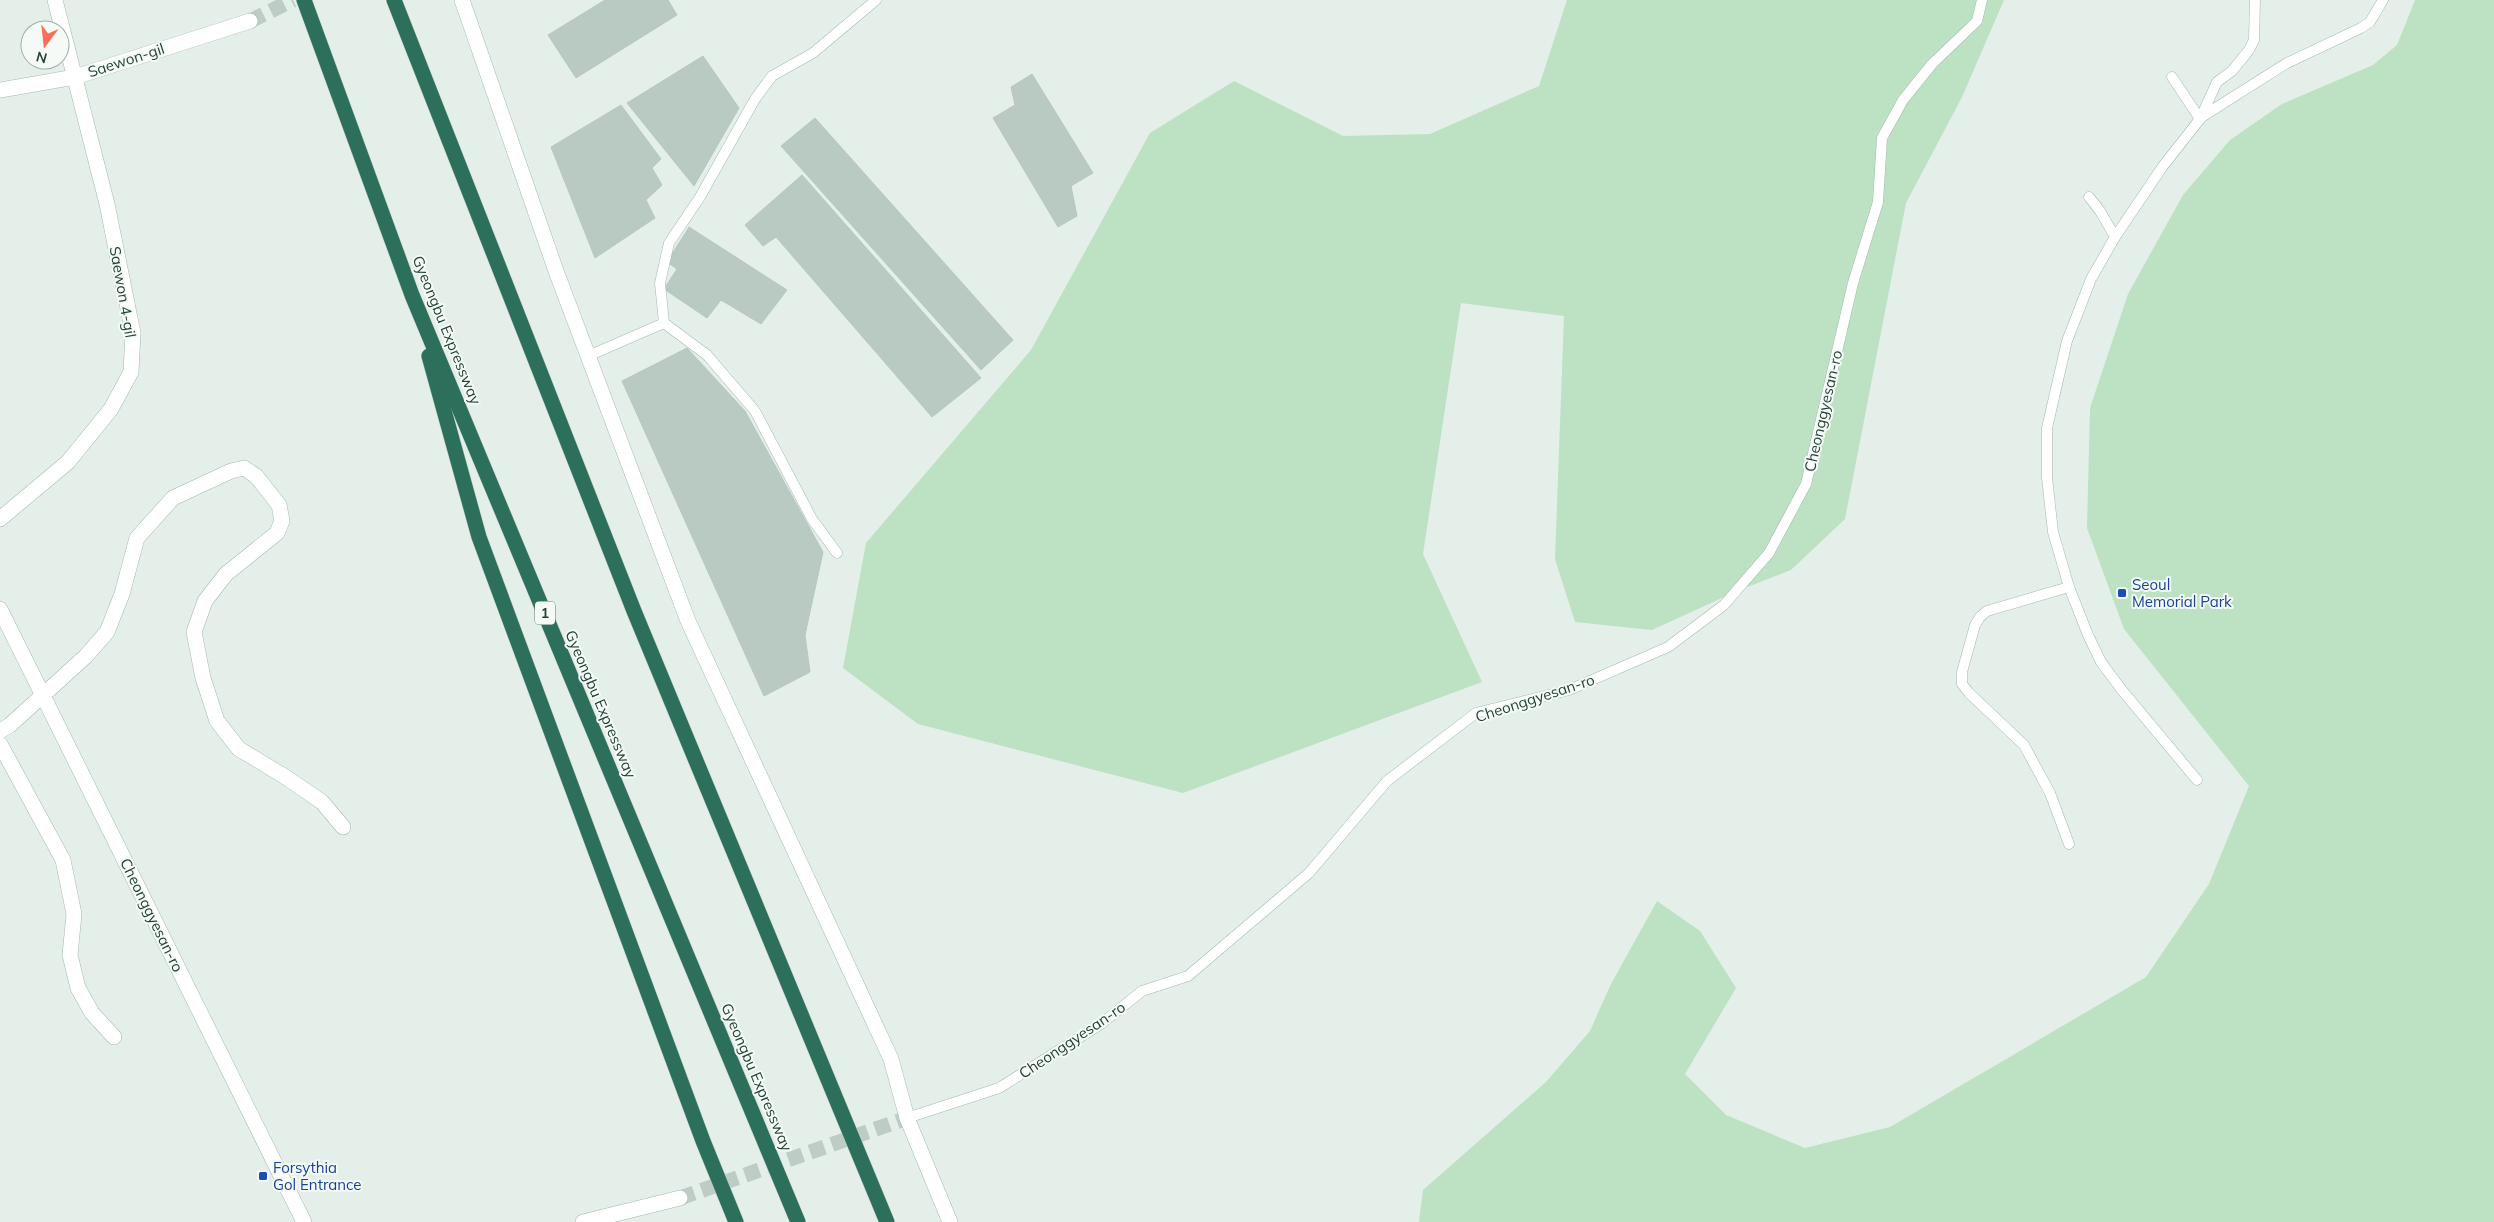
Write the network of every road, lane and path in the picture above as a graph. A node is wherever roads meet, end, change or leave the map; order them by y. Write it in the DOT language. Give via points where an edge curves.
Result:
graph roads {
  1 [pos="56,0"];
  2 [pos="304,0"];
  3 [pos="394,0"];
  4 [pos="462,0"];
  5 [pos="876,0"];
  6 [pos="1982,0"];
  7 [pos="2255,0"];
  8 [pos="2383,0"];
  9 [pos="250,21"];
  10 [pos="75,77"];
  11 [pos="2172,77"];
  12 [pos="0,90"];
  13 [pos="2200,118"];
  14 [pos="2089,197"];
  15 [pos="2115,237"];
  16 [pos="412,295"];
  17 [pos="664,323"];
  18 [pos="588,356"];
  19 [pos="0,518"];
  20 [pos="837,553"];
  21 [pos="2069,587"];
  22 [pos="0,609"];
  23 [pos="42,694"];
  24 [pos="0,731"];
  25 [pos="0,744"];
  26 [pos="2197,780"];
  27 [pos="342,827"];
  28 [pos="2069,844"];
  29 [pos="114,1037"];
  30 [pos="907,1118"];
  31 [pos="680,1198"];
  32 [pos="735,1220"];
  33 [pos="304,1222"];
  34 [pos="583,1222"];
  35 [pos="798,1222"];
  36 [pos="887,1222"];
  37 [pos="950,1222"];
  1 -- 10 [label="street, Saewon 4-gil"];
  2 -- 16 [label="highway, Gyeongbu Expressway / 1"];
  3 -- 36 [label="highway" via="630,602"];
  4 -- 18 [label="street"];
  5 -- 17 [label="lane" via="813,53 772,76 756,99 700,197 669,243 660,283"];
  6 -- 30 [label="lane, Cheonggyesan-ro" via="1977,21 1932,64 1902,100 1882,138 1878,202 1853,283 1806,484 1769,553 1724,605 1668,647 1569,690 1476,713 1387,781 1309,873 1188,976 1142,991 1101,1024 999,1088"];
  7 -- 13 [label="lane" via="2254,40 2232,71 2218,82"];
  8 -- 13 [label="lane" via="2370,22 2361,28 2287,63"];
  9 -- 10 [label="street, Saewon-gil"];
  10 -- 12 [label="street, Saewon-gil"];
  10 -- 19 [label="street, Saewon 4-gil" via="107,204 131,324 131,372 110,409 68,462"];
  11 -- 13 [label="lane"];
  13 -- 15 [label="lane"];
  14 -- 15 [label="lane"];
  15 -- 21 [label="lane" via="2092,279 2067,341 2047,428 2047,478 2053,532"];
  16 -- 32 [label="highway" via="479,538"];
  16 -- 35 [label="highway, Gyeongbu Expressway / 1"];
  17 -- 18 [label="lane"];
  17 -- 20 [label="lane" via="707,356 755,411 812,519"];
  18 -- 30 [label="street" via="688,621 891,1059"];
  21 -- 26 [label="lane" via="2102,662"];
  21 -- 28 [label="lane" via="1987,610 1975,625 1962,672 1962,684 1969,693 2024,745 2050,793"];
  22 -- 23 [label="street, Cheonggyesan-ro"];
  23 -- 24 [label="street"];
  23 -- 27 [label="street" via="86,656 107,632 138,538 173,498 244,468 256,476 279,505 282,521 277,533 226,574 205,601 194,632 203,678 217,721 239,749 322,802"];
  23 -- 33 [label="street, Cheonggyesan-ro"];
  25 -- 29 [label="street" via="63,860 74,914 70,955 78,988 92,1013"];
  30 -- 37 [label="street"];
  31 -- 34 [label="street"];
}
